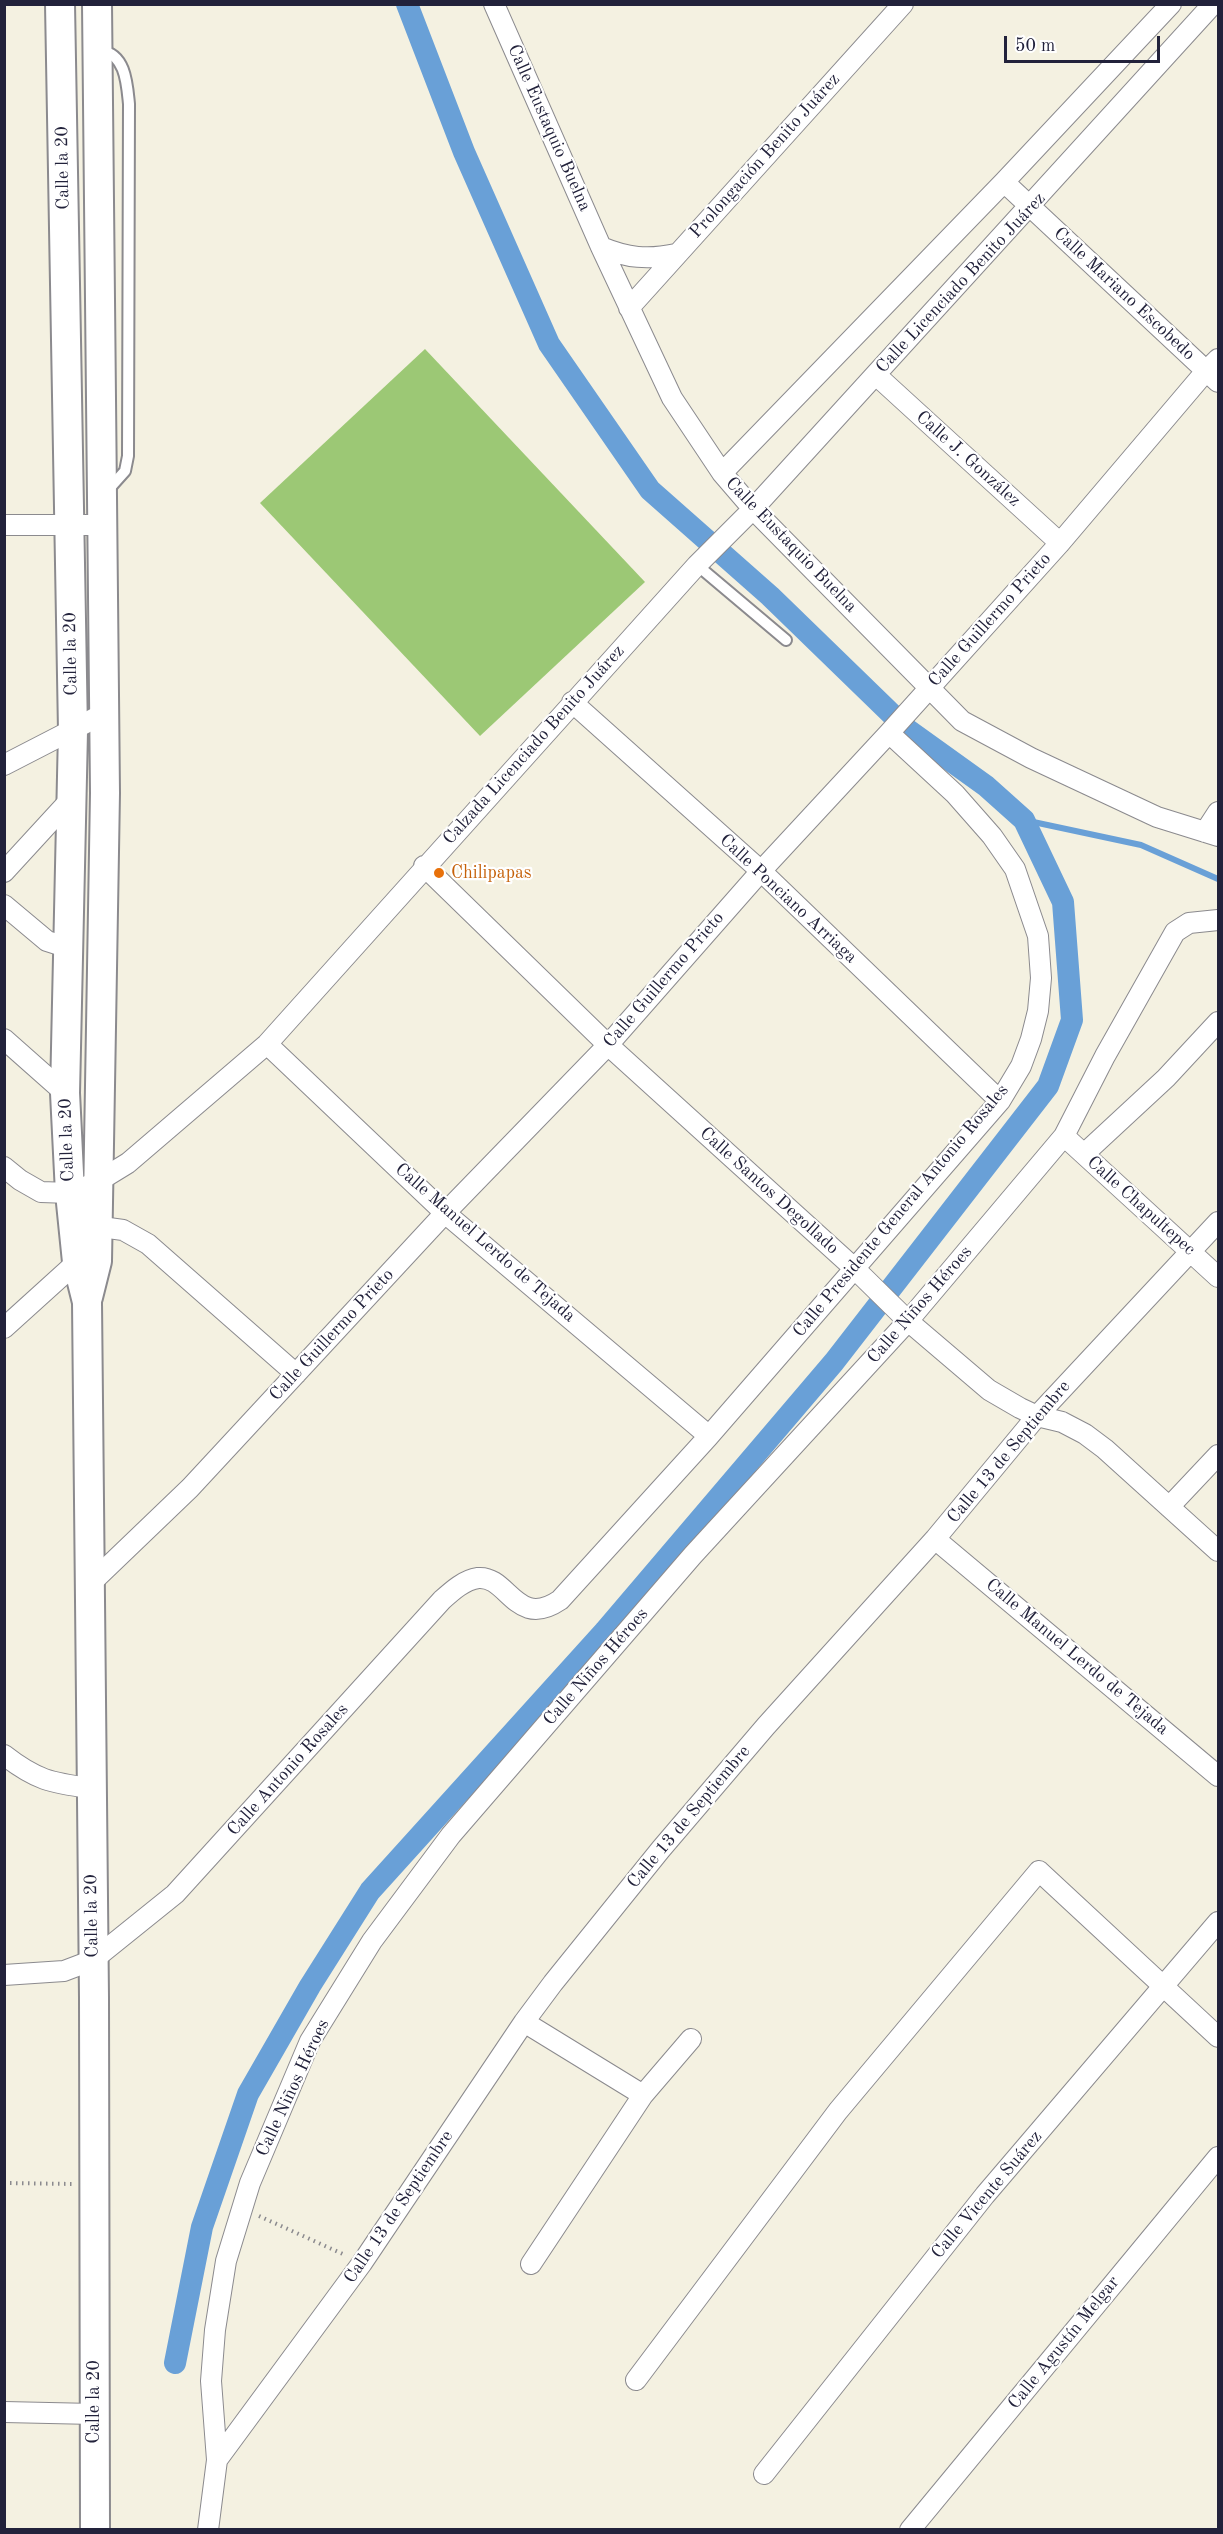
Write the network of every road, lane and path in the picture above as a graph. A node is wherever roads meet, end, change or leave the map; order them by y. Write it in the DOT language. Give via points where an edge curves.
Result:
graph roads {
  1 [pos="60,4"];
  2 [pos="98,4"];
  3 [pos="494,4"];
  4 [pos="903,4"];
  5 [pos="1171,4"];
  6 [pos="1214,4"];
  7 [pos="1004,182"];
  8 [pos="1031,206"];
  9 [pos="601,247"];
  10 [pos="676,254"];
  11 [pos="629,308"];
  12 [pos="1214,371"];
  13 [pos="876,375"];
  14 [pos="722,473"];
  15 [pos="748,514"];
  16 [pos="4,525"];
  17 [pos="69,525"];
  18 [pos="104,525"];
  19 [pos="1060,543"];
  20 [pos="701,561"];
  21 [pos="786,640"];
  22 [pos="927,690"];
  23 [pos="572,702"];
  24 [pos="105,713"];
  25 [pos="73,731"];
  26 [pos="891,731"];
  27 [pos="4,765"];
  28 [pos="72,799"];
  29 [pos="1218,812"];
  30 [pos="1212,834"];
  31 [pos="424,866"];
  32 [pos="761,871"];
  33 [pos="4,872"];
  34 [pos="4,905"];
  35 [pos="1214,920"];
  36 [pos="69,948"];
  37 [pos="1218,1022"];
  38 [pos="4,1039"];
  39 [pos="267,1044"];
  40 [pos="608,1045"];
  41 [pos="65,1093"];
  42 [pos="1000,1101"];
  43 [pos="1064,1136"];
  44 [pos="1084,1154"];
  45 [pos="4,1167"];
  46 [pos="97,1182"];
  47 [pos="70,1193"];
  48 [pos="445,1213"];
  49 [pos="1218,1222"];
  50 [pos="85,1225"];
  51 [pos="1191,1252"];
  52 [pos="87,1262"];
  53 [pos="858,1271"];
  54 [pos="1218,1277"];
  55 [pos="902,1315"];
  56 [pos="8,1316"];
  57 [pos="296,1374"];
  58 [pos="1037,1416"];
  59 [pos="709,1436"];
  60 [pos="1218,1455"];
  61 [pos="1169,1507"];
  62 [pos="935,1539"];
  63 [pos="1218,1551"];
  64 [pos="480,1578"];
  65 [pos="91,1583"];
  66 [pos="4,1755"];
  67 [pos="1218,1776"];
  68 [pos="90,1788"];
  69 [pos="1218,1922"];
  70 [pos="93,1960"];
  71 [pos="4,1975"];
  72 [pos="1165,1988"];
  73 [pos="524,2022"];
  74 [pos="1218,2037"];
  75 [pos="691,2039"];
  76 [pos="643,2095"];
  77 [pos="1218,2157"];
  78 [pos="4,2183"];
  79 [pos="94,2183"];
  80 [pos="241,2209"];
  81 [pos="362,2263"];
  82 [pos="531,2264"];
  83 [pos="636,2380"];
  84 [pos="4,2412"];
  85 [pos="94,2414"];
  86 [pos="218,2460"];
  87 [pos="764,2474"];
  88 [pos="95,2529"];
  89 [pos="208,2529"];
  90 [pos="910,2529"];
  1 -- 17 [label="street, Calle la 20"];
  2 -- 18 [label="street, Calle la 20"];
  3 -- 9 [label="street, Calle Eustaquio Buelna"];
  4 -- 10 [label="street, Prolongación Benito Juárez"];
  5 -- 7 [label="street, Calle Licenciado Benito Juárez"];
  6 -- 8 [label="street, Calle Licenciado Benito Juárez"];
  7 -- 8 [label="street, Calle Mariano Escobedo"];
  7 -- 14 [label="street, Calle Licenciado Benito Juárez"];
  8 -- 12 [label="street, Calle Mariano Escobedo"];
  8 -- 13 [label="street, Calle Licenciado Benito Juárez"];
  9 -- 10 [label="street" via="638,258"];
  9 -- 11 [label="street, Calle Eustaquio Buelna"];
  10 -- 11 [label="street, Prolongación Benito Juárez"];
  11 -- 14 [label="street, Calle Eustaquio Buelna" via="672,398"];
  12 -- 19 [label="street, Calle Guillermo Prieto"];
  13 -- 15 [label="street, Calle Licenciado Benito Juárez"];
  13 -- 19 [label="street, Calle J. González"];
  14 -- 15 [label="street, Calle Eustaquio Buelna"];
  15 -- 20 [label="street, Calle Licenciado Benito Juárez"];
  15 -- 22 [label="street, Calle Eustaquio Buelna"];
  16 -- 17 [label="street"];
  17 -- 18 [label="street"];
  17 -- 25 [label="street, Calle la 20"];
  18 -- 24 [label="street, Calle la 20"];
  19 -- 22 [label="street, Calle Guillermo Prieto"];
  20 -- 21 [label="lane"];
  20 -- 23 [label="street, Calzada Licenciado Benito Juárez"];
  22 -- 26 [label="street, Calle Guillermo Prieto"];
  22 -- 30 [label="street, Calle Eustaquio Buelna" via="962,721 1031,758 1157,817"];
  23 -- 31 [label="street, Calzada Licenciado Benito Juárez"];
  23 -- 32 [label="street, Calle Ponciano Arriaga"];
  24 -- 25 [label="street"];
  24 -- 46 [label="street, Calle la 20"];
  25 -- 27 [label="street"];
  25 -- 28 [label="street, Calle la 20"];
  26 -- 32 [label="street, Calle Guillermo Prieto"];
  26 -- 42 [label="street, Calle Presidente General Antonio Rosales" via="992,836 1015,869 1038,936 1038,1011 1021,1066"];
  28 -- 33 [label="street"];
  28 -- 36 [label="street, Calle la 20"];
  29 -- 30 [label="street"];
  31 -- 39 [label="street, Calzada Licenciado Benito Juárez"];
  31 -- 40 [label="street, Calle Santos Degollado"];
  32 -- 40 [label="street, Calle Guillermo Prieto"];
  32 -- 42 [label="street, Calle Ponciano Arriaga"];
  34 -- 36 [label="street" via="47,941"];
  35 -- 43 [label="street, Calle Niños Héroes" via="1189,923 1175,932"];
  36 -- 41 [label="street, Calle la 20"];
  37 -- 44 [label="street" via="1166,1078"];
  38 -- 41 [label="street"];
  39 -- 46 [label="street, Calzada Licenciado Benito Juárez" via="128,1163"];
  39 -- 48 [label="street, Calle Manuel Lerdo de Tejada"];
  40 -- 48 [label="street, Calle Guillermo Prieto"];
  40 -- 53 [label="street, Calle Santos Degollado"];
  41 -- 47 [label="street, Calle la 20"];
  42 -- 53 [label="street, Calle Presidente General Antonio Rosales"];
  43 -- 44 [label="street, Calle Chapultepec"];
  43 -- 55 [label="street, Calle Niños Héroes"];
  44 -- 51 [label="street, Calle Chapultepec"];
  45 -- 47 [label="street" via="41,1192"];
  46 -- 47 [label="street, Calzada Licenciado Benito Juárez"];
  46 -- 50 [label="street, Calle la 20"];
  47 -- 50 [label="street, Calle la 20"];
  48 -- 57 [label="street, Calle Guillermo Prieto"];
  48 -- 59 [label="street, Calle Manuel Lerdo de Tejada"];
  49 -- 51 [label="street, Calle 13 de Septiembre"];
  50 -- 52 [label="street, Calle la 20"];
  50 -- 57 [label="street" via="123,1230 148,1244"];
  51 -- 54 [label="street, Calle Chapultepec"];
  51 -- 58 [label="street, Calle 13 de Septiembre"];
  52 -- 56 [label="street"];
  52 -- 65 [label="street, Calle la 20"];
  53 -- 55 [label="street, Calle Santos Degollado"];
  53 -- 59 [label="street, Calle Presidente General Antonio Rosales"];
  55 -- 58 [label="street, Calle Santos Degollado" via="989,1390"];
  55 -- 80 [label="street, Calle Niños Héroes" via="451,1835 409,1889 310,2041"];
  57 -- 65 [label="street, Calle Guillermo Prieto" via="190,1488"];
  58 -- 61 [label="street, Calle Santos Degollado" via="1062,1422 1084,1434"];
  58 -- 62 [label="street, Calle 13 de Septiembre"];
  59 -- 64 [label="street, Calle Presidente General Antonio Rosales" via="560,1600 539,1610"];
  60 -- 61 [label="street"];
  61 -- 63 [label="street, Calle Santos Degollado"];
  62 -- 67 [label="street, Calle Manuel Lerdo de Tejada"];
  62 -- 73 [label="street, Calle 13 de Septiembre" via="766,1725"];
  64 -- 70 [label="street, Calle Antonio Rosales" via="455,1588 442,1599 175,1894"];
  65 -- 68 [label="street, Calle la 20"];
  66 -- 68 [label="street" via="27,1772 53,1783"];
  68 -- 70 [label="street, Calle la 20"];
  69 -- 72 [label="street, Calle Vicente Suárez"];
  70 -- 71 [label="street, Calle Antonio Rosales" via="64,1971"];
  70 -- 79 [label="street, Calle la 20"];
  72 -- 74 [label="street"];
  72 -- 83 [label="street" via="1039,1871 838,2111"];
  72 -- 87 [label="street, Calle Vicente Suárez" via="986,2195"];
  73 -- 76 [label="street"];
  73 -- 81 [label="street, Calle 13 de Septiembre"];
  75 -- 76 [label="street"];
  76 -- 82 [label="street"];
  77 -- 90 [label="street, Calle Agustín Melgar"];
  78 -- 79 [label="path"];
  79 -- 85 [label="street, Calle la 20"];
  80 -- 81 [label="path"];
  80 -- 86 [label="street, Calle Niños Héroes" via="226,2261 215,2330 212,2381"];
  81 -- 86 [label="street, Calle 13 de Septiembre"];
  84 -- 85 [label="street"];
  85 -- 88 [label="street, Calle la 20"];
  86 -- 89 [label="street, Calle Niños Héroes"];
}
